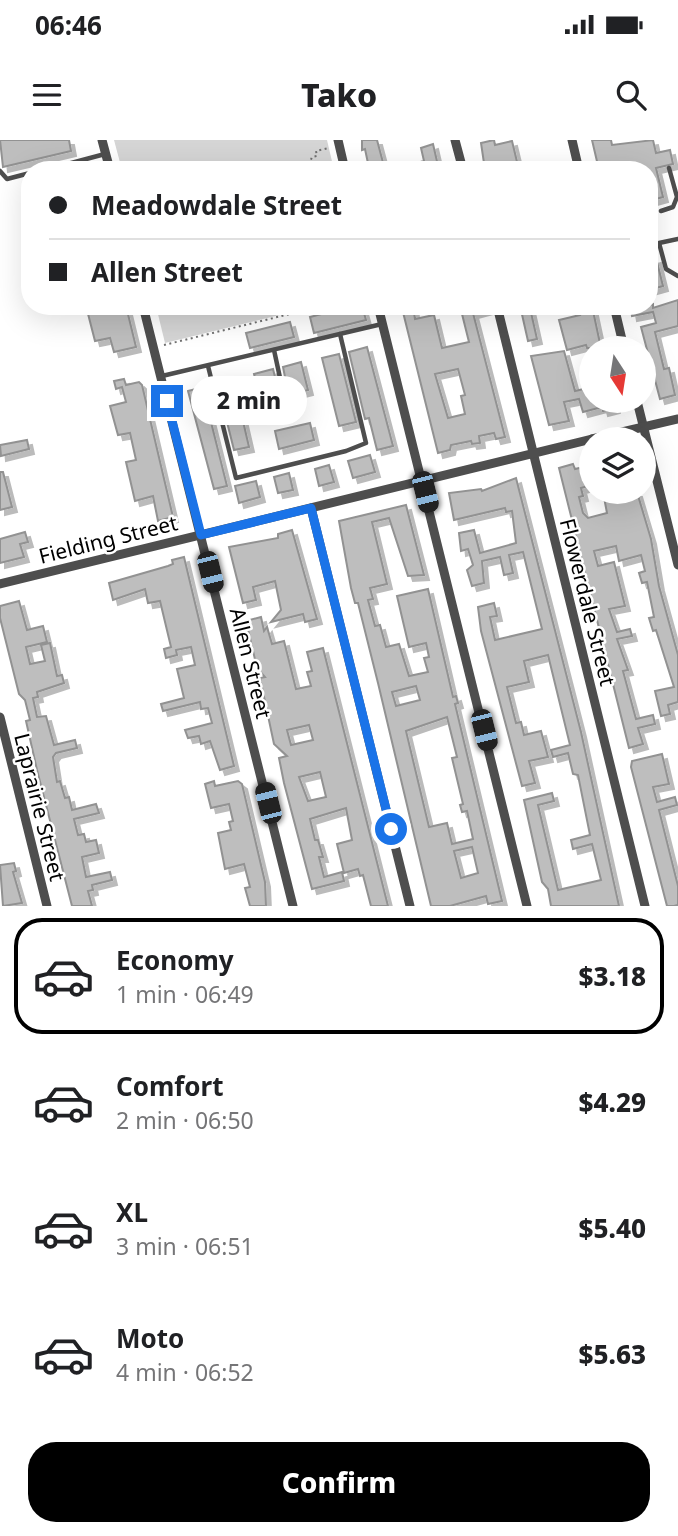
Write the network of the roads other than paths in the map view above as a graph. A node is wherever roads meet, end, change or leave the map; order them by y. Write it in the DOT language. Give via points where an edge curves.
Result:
graph roads {
  1 [pos="102,140"];
  2 [pos="338,140"];
  3 [pos="455,140"];
  4 [pos="572,140"];
  5 [pos="106,154"];
  6 [pos="79,161"];
  7 [pos="108,161"];
  8 [pos="343,161"];
  9 [pos="461,161"];
  10 [pos="577,161"];
  11 [pos="670,168"];
  12 [pos="0,172"];
  13 [pos="21,175"];
  14 [pos="676,183"];
  15 [pos="660,211"];
  16 [pos="678,239"];
  17 [pos="678,276"];
  18 [pos="146,315"];
  19 [pos="380,315"];
  20 [pos="499,315"];
  21 [pos="616,315"];
  22 [pos="383,324"];
  23 [pos="340,334"];
  24 [pos="621,336"];
  25 [pos="274,350"];
  26 [pos="208,366"];
  27 [pos="161,376"];
  28 [pos="282,387"];
  29 [pos="640,413"];
  30 [pos="678,419"];
  31 [pos="644,426"];
  32 [pos="640,427"];
  33 [pos="579,442"];
  34 [pos="533,454"];
  35 [pos="423,481"];
  36 [pos="311,508"];
  37 [pos="201,535"];
  38 [pos="678,565"];
  39 [pos="0,584"];
  40 [pos="0,717"];
  41 [pos="47,906"];
  42 [pos="293,906"];
  43 [pos="411,906"];
  44 [pos="527,906"];
  45 [pos="645,906"];
  1 -- 5 [label="street"];
  2 -- 8 [label="street"];
  3 -- 9 [label="street"];
  4 -- 10 [label="street"];
  5 -- 6 [label="lane"];
  5 -- 7 [label="street"];
  11 -- 14 [label="lane"];
  12 -- 13 [label="lane" via="7,178"];
  14 -- 15 [label="lane" via="673,207"];
  16 -- 17 [label="lane" via="659,243 666,269"];
  18 -- 27 [label="street, Allen Street"];
  19 -- 22 [label="street"];
  20 -- 34 [label="street, Flowerdale Street"];
  21 -- 24 [label="street"];
  22 -- 23 [label="lane"];
  22 -- 35 [label="street"];
  23 -- 25 [label="lane"];
  23 -- 26 [label="lane" via="366,443 236,478"];
  25 -- 26 [label="lane"];
  25 -- 28 [label="lane"];
  26 -- 27 [label="lane"];
  27 -- 37 [label="street, Allen Street"];
  29 -- 31 [label="street"];
  30 -- 31 [label="street, Fielding Street"];
  31 -- 32 [label="street, Fielding Street"];
  31 -- 38 [label="street"];
  33 -- 34 [label="street, Fielding Street"];
  34 -- 35 [label="street, Fielding Street"];
  34 -- 45 [label="street, Flowerdale Street"];
  35 -- 36 [label="street, Fielding Street"];
  35 -- 44 [label="street"];
  36 -- 37 [label="street, Fielding Street"];
  36 -- 43 [label="street"];
  37 -- 39 [label="street, Fielding Street"];
  37 -- 42 [label="street, Allen Street"];
  40 -- 41 [label="street, Laprairie Street"];
}
